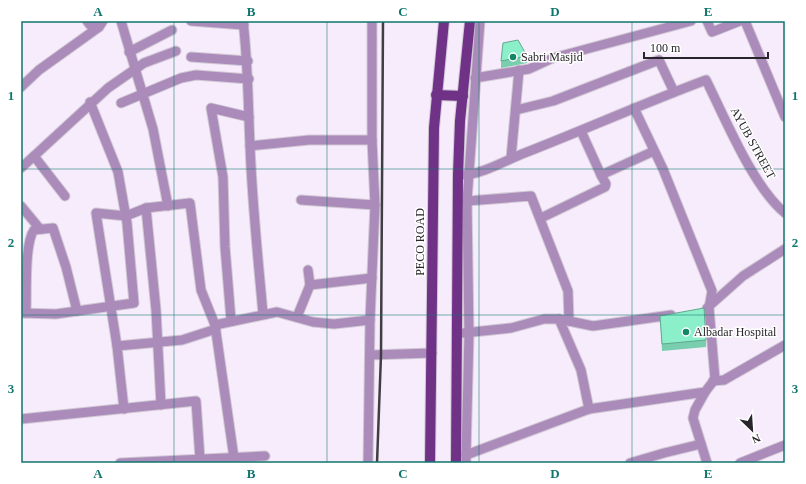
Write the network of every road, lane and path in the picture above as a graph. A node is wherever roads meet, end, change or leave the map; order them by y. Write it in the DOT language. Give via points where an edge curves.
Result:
graph roads {
  1 [pos="87,21"];
  2 [pos="121,21"];
  3 [pos="191,21"];
  4 [pos="372,21"];
  5 [pos="444,21"];
  6 [pos="691,21"];
  7 [pos="707,21"];
  8 [pos="740,21"];
  9 [pos="746,21"];
  10 [pos="477,22"];
  11 [pos="103,23"];
  12 [pos="243,23"];
  13 [pos="172,30"];
  14 [pos="176,51"];
  15 [pos="129,52"];
  16 [pos="190,57"];
  17 [pos="248,61"];
  18 [pos="134,69"];
  19 [pos="519,70"];
  20 [pos="475,78"];
  21 [pos="249,79"];
  22 [pos="21,87"];
  23 [pos="674,92"];
  24 [pos="142,93"];
  25 [pos="436,95"];
  26 [pos="462,96"];
  27 [pos="90,102"];
  28 [pos="121,103"];
  29 [pos="634,108"];
  30 [pos="516,110"];
  31 [pos="249,117"];
  32 [pos="785,117"];
  33 [pos="581,131"];
  34 [pos="372,140"];
  35 [pos="250,146"];
  36 [pos="654,151"];
  37 [pos="34,156"];
  38 [pos="511,158"];
  39 [pos="21,168"];
  40 [pos="463,175"];
  41 [pos="601,175"];
  42 [pos="65,196"];
  43 [pos="301,200"];
  44 [pos="467,201"];
  45 [pos="21,206"];
  46 [pos="168,206"];
  47 [pos="375,206"];
  48 [pos="146,208"];
  49 [pos="785,213"];
  50 [pos="126,216"];
  51 [pos="541,218"];
  52 [pos="40,229"];
  53 [pos="785,248"];
  54 [pos="308,270"];
  55 [pos="372,278"];
  56 [pos="310,285"];
  57 [pos="110,306"];
  58 [pos="709,308"];
  59 [pos="695,310"];
  60 [pos="77,311"];
  61 [pos="24,313"];
  62 [pos="681,313"];
  63 [pos="263,314"];
  64 [pos="297,317"];
  65 [pos="232,320"];
  66 [pos="370,320"];
  67 [pos="564,320"];
  68 [pos="216,327"];
  69 [pos="458,333"];
  70 [pos="469,334"];
  71 [pos="156,342"];
  72 [pos="785,345"];
  73 [pos="117,346"];
  74 [pos="432,353"];
  75 [pos="370,356"];
  76 [pos="713,381"];
  77 [pos="705,392"];
  78 [pos="161,405"];
  79 [pos="124,409"];
  80 [pos="589,409"];
  81 [pos="21,419"];
  82 [pos="700,444"];
  83 [pos="785,445"];
  84 [pos="762,454"];
  85 [pos="265,456"];
  86 [pos="234,458"];
  87 [pos="200,459"];
  88 [pos="466,459"];
  89 [pos="120,463"];
  90 [pos="368,463"];
  91 [pos="430,463"];
  92 [pos="456,463"];
  93 [pos="630,463"];
  94 [pos="707,463"];
  95 [pos="740,463"];
  96 [pos="766,463"];
  1 -- 11 [label="street" via="90,25"];
  2 -- 15 [label="street"];
  3 -- 12 [label="street"];
  4 -- 34 [label="street"];
  5 -- 25 [label="main road, PECO ROAD"];
  6 -- 19 [label="street" via="553,58 529,69"];
  7 -- 8 [label="street" via="712,32"];
  9 -- 32 [label="street"];
  10 -- 20 [label="street"];
  10 -- 26 [label="main road"];
  11 -- 22 [label="street" via="39,70"];
  12 -- 17 [label="street"];
  13 -- 15 [label="street"];
  14 -- 18 [label="street"];
  15 -- 18 [label="street"];
  16 -- 17 [label="street"];
  17 -- 21 [label="street"];
  18 -- 24 [label="street"];
  18 -- 27 [label="street"];
  19 -- 20 [label="street"];
  19 -- 30 [label="street"];
  20 -- 40 [label="street"];
  21 -- 24 [label="street" via="196,75"];
  21 -- 31 [label="street"];
  23 -- 29 [label="street"];
  23 -- 30 [label="street" via="659,60 553,101"];
  23 -- 49 [label="street, AYUB STREET" via="706,80 752,171 775,205"];
  24 -- 28 [label="street"];
  24 -- 46 [label="street" via="153,129"];
  25 -- 26 [label="main road"];
  25 -- 74 [label="main road, PECO ROAD"];
  26 -- 40 [label="main road"];
  27 -- 37 [label="street"];
  27 -- 50 [label="street" via="118,172"];
  29 -- 33 [label="street"];
  29 -- 36 [label="street"];
  30 -- 38 [label="street"];
  31 -- 35 [label="street"];
  31 -- 65 [label="street" via="210,108 223,177 225,247"];
  33 -- 38 [label="street"];
  33 -- 41 [label="street"];
  34 -- 35 [label="street" via="309,140"];
  34 -- 47 [label="street"];
  35 -- 63 [label="street"];
  36 -- 41 [label="street"];
  36 -- 58 [label="street" via="712,291"];
  37 -- 39 [label="street"];
  37 -- 42 [label="street"];
  38 -- 40 [label="street"];
  40 -- 44 [label="street"];
  40 -- 69 [label="main road"];
  41 -- 51 [label="street" via="605,187"];
  43 -- 47 [label="street"];
  44 -- 51 [label="street" via="531,196"];
  44 -- 70 [label="street"];
  45 -- 52 [label="street"];
  46 -- 48 [label="street"];
  46 -- 68 [label="street" via="190,203 201,290"];
  47 -- 55 [label="street"];
  48 -- 50 [label="street"];
  48 -- 71 [label="street" via="156,310"];
  50 -- 57 [label="street" via="134,303"];
  50 -- 57 [label="street" via="96,213"];
  51 -- 67 [label="street" via="568,291"];
  52 -- 60 [label="street" via="53,228"];
  52 -- 61 [label="street" via="34,230 30,235"];
  53 -- 58 [label="street" via="743,276"];
  54 -- 56 [label="street"];
  55 -- 56 [label="street"];
  55 -- 66 [label="street"];
  56 -- 64 [label="street"];
  57 -- 60 [label="street"];
  57 -- 73 [label="street"];
  58 -- 59 [label="street"];
  58 -- 76 [label="street"];
  60 -- 61 [label="street" via="56,314"];
  62 -- 67 [label="street" via="593,326"];
  63 -- 64 [label="street" via="277,312"];
  63 -- 65 [label="street"];
  64 -- 66 [label="street" via="334,324"];
  65 -- 68 [label="street"];
  66 -- 75 [label="street"];
  67 -- 70 [label="street" via="544,319 511,328"];
  67 -- 80 [label="street" via="581,370"];
  68 -- 71 [label="street" via="182,340"];
  68 -- 86 [label="street"];
  69 -- 70 [label="street"];
  69 -- 92 [label="main road"];
  70 -- 88 [label="street"];
  71 -- 73 [label="street"];
  71 -- 78 [label="street"];
  72 -- 76 [label="street" via="724,380"];
  73 -- 79 [label="street"];
  74 -- 75 [label="street"];
  74 -- 91 [label="main road, PECO ROAD"];
  75 -- 90 [label="street"];
  76 -- 77 [label="street"];
  77 -- 80 [label="street"];
  77 -- 82 [label="street" via="693,418"];
  78 -- 79 [label="street"];
  78 -- 87 [label="street" via="196,402"];
  79 -- 81 [label="street"];
  80 -- 88 [label="street"];
  82 -- 93 [label="street"];
  82 -- 94 [label="street"];
  83 -- 84 [label="street"];
  84 -- 95 [label="street"];
  84 -- 96 [label="street"];
  85 -- 86 [label="street"];
  86 -- 87 [label="street"];
  87 -- 89 [label="street"];
}
